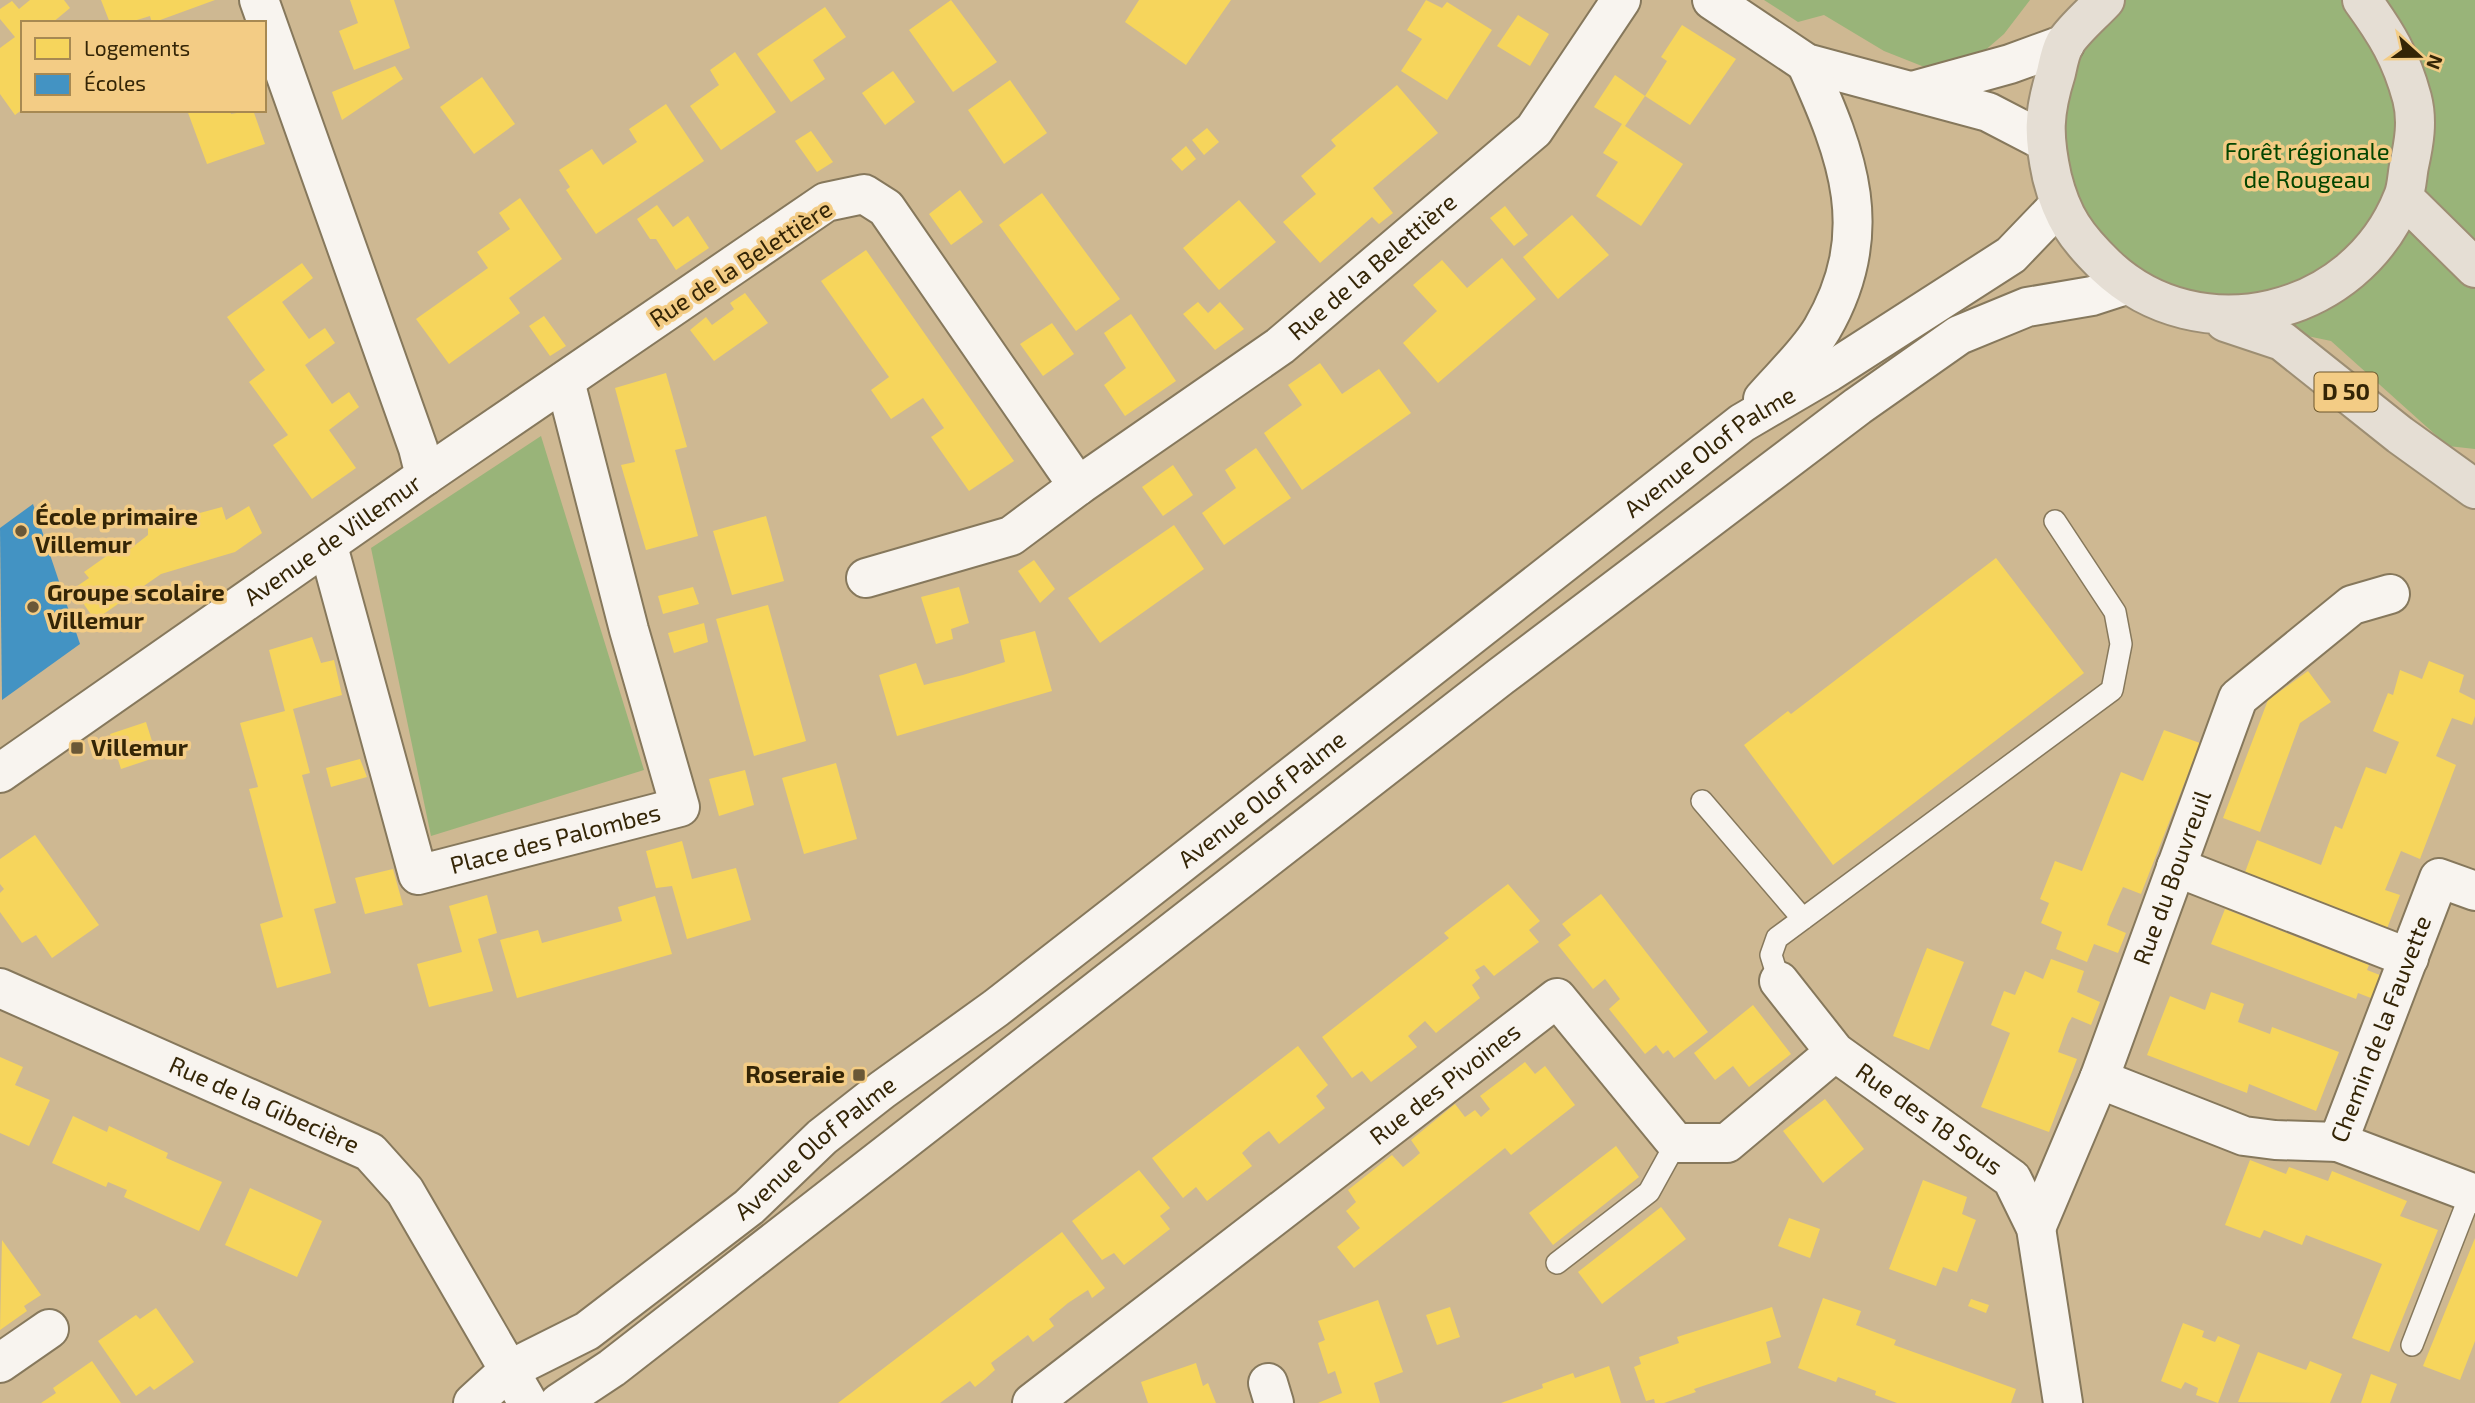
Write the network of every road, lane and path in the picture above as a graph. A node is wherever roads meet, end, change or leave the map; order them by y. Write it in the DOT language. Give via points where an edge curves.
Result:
graph roads {
  1 [pos="259,0"];
  2 [pos="1621,0"];
  3 [pos="1712,0"];
  4 [pos="2105,0"];
  5 [pos="2362,0"];
  6 [pos="2065,44"];
  7 [pos="1806,63"];
  8 [pos="1916,90"];
  9 [pos="2044,141"];
  10 [pos="2403,197"];
  11 [pos="2059,205"];
  12 [pos="2475,268"];
  13 [pos="2126,285"];
  14 [pos="2207,315"];
  15 [pos="565,382"];
  16 [pos="1742,423"];
  17 [pos="425,476"];
  18 [pos="1078,486"];
  19 [pos="2475,489"];
  20 [pos="2055,521"];
  21 [pos="328,546"];
  22 [pos="866,578"];
  23 [pos="2390,594"];
  24 [pos="0,773"];
  25 [pos="1702,801"];
  26 [pos="2176,867"];
  27 [pos="2475,891"];
  28 [pos="1803,919"];
  29 [pos="2409,958"];
  30 [pos="1779,981"];
  31 [pos="0,988"];
  32 [pos="1835,1052"];
  33 [pos="2099,1079"];
  34 [pos="2338,1142"];
  35 [pos="1676,1143"];
  36 [pos="2473,1193"];
  37 [pos="2036,1228"];
  38 [pos="1558,1263"];
  39 [pos="49,1329"];
  40 [pos="2412,1345"];
  41 [pos="0,1363"];
  42 [pos="509,1370"];
  43 [pos="473,1403"];
  44 [pos="528,1403"];
  45 [pos="559,1403"];
  46 [pos="1032,1403"];
  47 [pos="2063,1403"];
  1 -- 17 [label="street, Avenue de Villemur"];
  2 -- 18 [label="street, Rue de la Belettière" via="1534,130 1280,346"];
  3 -- 7 [label="street"];
  4 -- 6 [label="main road"];
  5 -- 10 [label="main road" via="2391,39 2413,100 2416,133"];
  6 -- 8 [label="street"];
  6 -- 9 [label="main road" via="2045,106"];
  7 -- 8 [label="street"];
  7 -- 16 [label="street" via="1838,135 1852,190 1845,282 1821,331"];
  8 -- 9 [label="street" via="1988,112"];
  9 -- 11 [label="main road"];
  10 -- 12 [label="main road"];
  10 -- 14 [label="main road" via="2374,248 2324,290 2272,312"];
  11 -- 13 [label="main road" via="2079,240"];
  11 -- 16 [label="street, Avenue Olof Palme" via="2011,255"];
  13 -- 14 [label="main road" via="2183,311"];
  13 -- 45 [label="street, Avenue Olof Palme" via="2027,307 1959,335 1858,406 1500,677 612,1368"];
  14 -- 19 [label="main road, D 50" via="2282,341"];
  15 -- 17 [label="street, Rue de la Belettière"];
  15 -- 18 [label="street, Rue de la Belettière" via="826,202 864,194 887,208"];
  15 -- 21 [label="street, Place des Palombes" via="680,807 418,876"];
  16 -- 42 [label="street, Avenue Olof Palme" via="1117,914 822,1137 749,1207 587,1331"];
  17 -- 21 [label="street, Avenue de Villemur"];
  18 -- 22 [label="street, Rue de la Belettière" via="1011,536"];
  20 -- 28 [label="lane" via="2115,612 2121,644 2112,690"];
  21 -- 24 [label="street, Avenue de Villemur"];
  23 -- 26 [label="street, Rue du Bouvreuil" via="2352,606 2238,698"];
  25 -- 28 [label="lane"];
  26 -- 29 [label="street"];
  26 -- 33 [label="street, Rue du Bouvreuil"];
  27 -- 29 [label="street, Chemin de la Fauvette" via="2440,878"];
  28 -- 30 [label="lane" via="1777,938 1771,955"];
  29 -- 34 [label="street, Chemin de la Fauvette"];
  30 -- 32 [label="street, Rue des 18 Sous"];
  31 -- 42 [label="street, Rue de la Gibecière" via="370,1152 405,1191"];
  32 -- 35 [label="street" via="1727,1143"];
  32 -- 37 [label="street, Rue des 18 Sous" via="2012,1179"];
  33 -- 34 [label="street, Chemin de la Fauvette" via="2244,1136"];
  33 -- 37 [label="street, Rue du Bouvreuil"];
  34 -- 36 [label="street"];
  35 -- 38 [label="lane" via="1649,1192"];
  35 -- 46 [label="street, Rue des Pivoines" via="1558,998"];
  36 -- 40 [label="lane"];
  37 -- 47 [label="street, Rue des 18 Sous"];
  39 -- 41 [label="street"];
  42 -- 43 [label="street, Avenue Olof Palme"];
  42 -- 44 [label="street, Rue de la Gibecière"];
}
